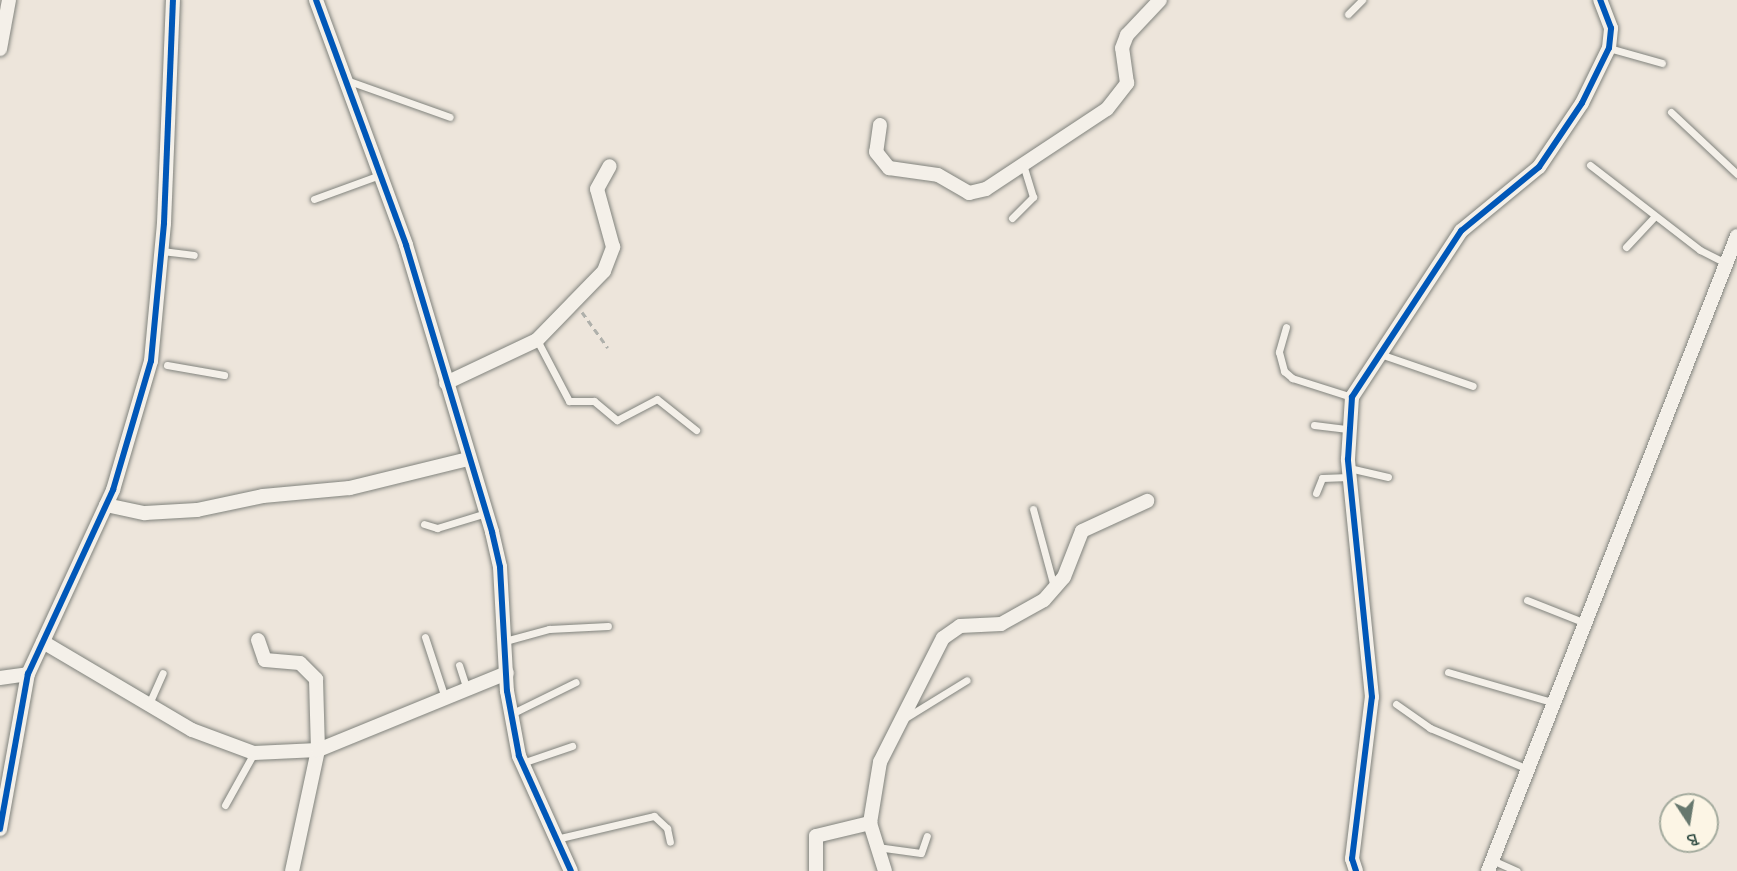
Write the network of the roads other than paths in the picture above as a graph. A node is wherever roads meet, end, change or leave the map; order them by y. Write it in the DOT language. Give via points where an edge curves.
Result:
graph roads {
  1 [pos="9,0"];
  2 [pos="173,0"];
  3 [pos="316,0"];
  4 [pos="1160,0"];
  5 [pos="1362,0"];
  6 [pos="1600,0"];
  7 [pos="1348,14"];
  8 [pos="1609,48"];
  9 [pos="0,49"];
  10 [pos="1662,63"];
  11 [pos="346,80"];
  12 [pos="1671,112"];
  13 [pos="450,117"];
  14 [pos="880,125"];
  15 [pos="1023,165"];
  16 [pos="1590,165"];
  17 [pos="610,166"];
  18 [pos="1737,174"];
  19 [pos="380,175"];
  20 [pos="314,198"];
  21 [pos="1655,216"];
  22 [pos="1012,218"];
  23 [pos="1737,236"];
  24 [pos="1626,248"];
  25 [pos="162,251"];
  26 [pos="194,255"];
  27 [pos="1730,263"];
  28 [pos="1286,327"];
  29 [pos="537,340"];
  30 [pos="1378,354"];
  31 [pos="167,365"];
  32 [pos="224,375"];
  33 [pos="446,383"];
  34 [pos="1473,386"];
  35 [pos="1352,396"];
  36 [pos="1314,425"];
  37 [pos="1347,429"];
  38 [pos="696,430"];
  39 [pos="468,459"];
  40 [pos="1349,473"];
  41 [pos="1388,477"];
  42 [pos="1316,493"];
  43 [pos="1147,501"];
  44 [pos="106,505"];
  45 [pos="1033,508"];
  46 [pos="486,513"];
  47 [pos="424,524"];
  48 [pos="1054,590"];
  49 [pos="1527,600"];
  50 [pos="1588,624"];
  51 [pos="608,626"];
  52 [pos="425,637"];
  53 [pos="258,640"];
  54 [pos="506,641"];
  55 [pos="43,642"];
  56 [pos="459,665"];
  57 [pos="1448,672"];
  58 [pos="163,673"];
  59 [pos="507,673"];
  60 [pos="28,674"];
  61 [pos="0,678"];
  62 [pos="967,680"];
  63 [pos="576,682"];
  64 [pos="467,689"];
  65 [pos="445,698"];
  66 [pos="1555,703"];
  67 [pos="1396,704"];
  68 [pos="148,706"];
  69 [pos="511,714"];
  70 [pos="900,721"];
  71 [pos="572,746"];
  72 [pos="318,750"];
  73 [pos="254,753"];
  74 [pos="522,763"];
  75 [pos="1528,769"];
  76 [pos="225,805"];
  77 [pos="870,823"];
  78 [pos="0,830"];
  79 [pos="927,836"];
  80 [pos="556,839"];
  81 [pos="670,842"];
  82 [pos="875,846"];
  83 [pos="1490,865"];
  84 [pos="1514,870"];
  85 [pos="292,871"];
  86 [pos="571,871"];
  87 [pos="816,871"];
  88 [pos="885,871"];
  89 [pos="1356,871"];
  1 -- 9 [label="street"];
  2 -- 25 [label="street"];
  3 -- 11 [label="street"];
  4 -- 15 [label="street" via="1124,40 1127,82 1120,95"];
  5 -- 7 [label="lane"];
  6 -- 8 [label="street" via="1611,28"];
  8 -- 10 [label="lane"];
  8 -- 30 [label="street" via="1548,155 1461,231"];
  11 -- 13 [label="lane"];
  11 -- 19 [label="street"];
  12 -- 18 [label="lane"];
  14 -- 15 [label="street" via="876,152 889,168 938,175 969,193"];
  15 -- 22 [label="lane" via="1033,196"];
  16 -- 21 [label="lane"];
  17 -- 29 [label="street" via="597,189 612,260"];
  19 -- 20 [label="lane"];
  19 -- 33 [label="street"];
  21 -- 24 [label="lane"];
  21 -- 27 [label="lane"];
  23 -- 27 [label="street"];
  25 -- 26 [label="lane"];
  25 -- 44 [label="street" via="153,362"];
  27 -- 50 [label="street"];
  28 -- 35 [label="lane" via="1280,352 1284,371 1292,378"];
  29 -- 33 [label="street"];
  29 -- 38 [label="lane" via="569,401 594,401 617,420 657,399"];
  30 -- 34 [label="lane"];
  30 -- 35 [label="street"];
  31 -- 32 [label="lane"];
  33 -- 39 [label="street"];
  35 -- 37 [label="street"];
  36 -- 37 [label="lane"];
  37 -- 40 [label="street"];
  39 -- 44 [label="street" via="350,488 262,496 197,510 145,513"];
  39 -- 46 [label="street"];
  40 -- 41 [label="lane"];
  40 -- 42 [label="lane" via="1322,478"];
  40 -- 89 [label="street" via="1372,698 1352,859"];
  43 -- 48 [label="street" via="1082,531"];
  44 -- 55 [label="street"];
  45 -- 48 [label="lane"];
  46 -- 47 [label="lane" via="437,528"];
  46 -- 54 [label="street" via="500,567"];
  48 -- 70 [label="street" via="1001,624 951,630"];
  49 -- 50 [label="lane"];
  50 -- 66 [label="street"];
  51 -- 54 [label="lane" via="549,629"];
  52 -- 65 [label="lane"];
  53 -- 72 [label="street" via="265,660 300,663 315,673"];
  54 -- 59 [label="street"];
  55 -- 60 [label="street"];
  55 -- 68 [label="street"];
  56 -- 64 [label="lane"];
  57 -- 66 [label="lane"];
  58 -- 68 [label="lane"];
  59 -- 64 [label="street"];
  59 -- 69 [label="street"];
  60 -- 61 [label="street"];
  60 -- 78 [label="street"];
  62 -- 70 [label="lane"];
  63 -- 69 [label="lane"];
  64 -- 65 [label="street"];
  65 -- 72 [label="street"];
  66 -- 75 [label="street"];
  67 -- 75 [label="lane" via="1430,728"];
  68 -- 73 [label="street" via="225,746"];
  69 -- 74 [label="street"];
  70 -- 77 [label="street" via="880,762"];
  71 -- 74 [label="lane"];
  72 -- 73 [label="street"];
  72 -- 85 [label="street"];
  73 -- 76 [label="lane"];
  74 -- 80 [label="street"];
  75 -- 83 [label="street"];
  77 -- 82 [label="street"];
  77 -- 87 [label="street" via="816,836"];
  79 -- 82 [label="lane" via="921,853"];
  80 -- 81 [label="lane" via="654,816 667,828"];
  80 -- 86 [label="street"];
  82 -- 88 [label="street"];
  83 -- 84 [label="lane"];
}
